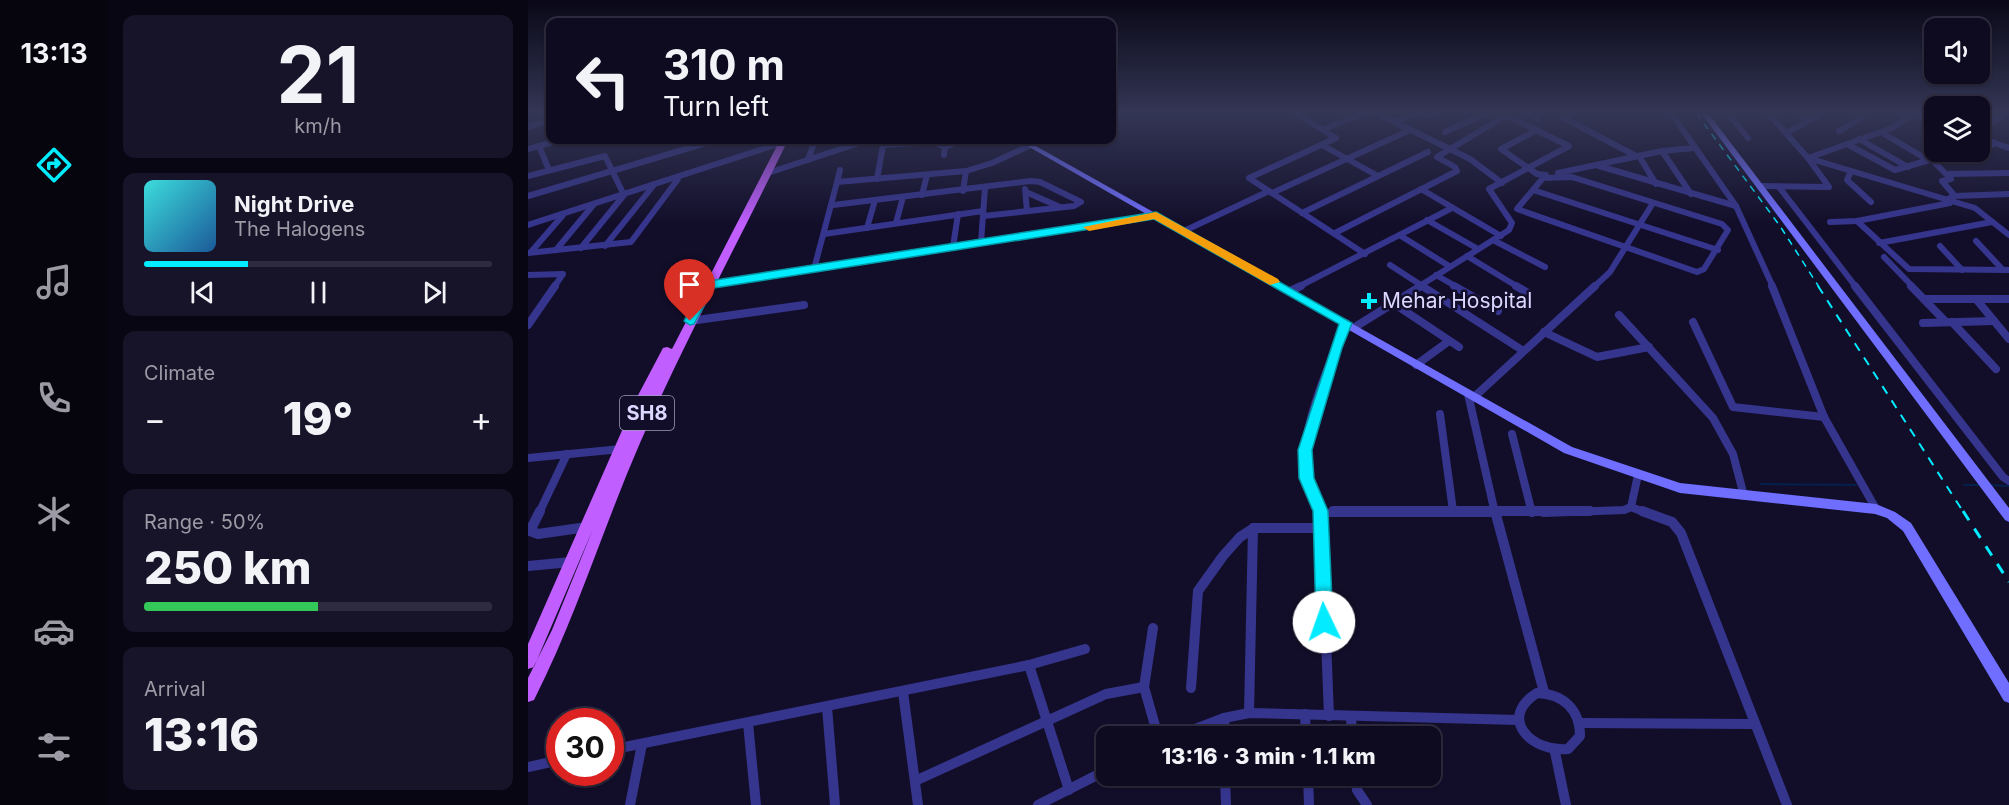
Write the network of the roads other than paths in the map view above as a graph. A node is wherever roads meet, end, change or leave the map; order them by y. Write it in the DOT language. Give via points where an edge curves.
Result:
graph roads {
  1 [pos="541,151"];
  2 [pos="679,151"];
  3 [pos="754,151"];
  4 [pos="774,151"];
  5 [pos="776,151"];
  6 [pos="811,151"];
  7 [pos="832,151"];
  8 [pos="883,151"];
  9 [pos="945,151"];
  10 [pos="1012,151"];
  11 [pos="1041,151"];
  12 [pos="1309,151"];
  13 [pos="1332,151"];
  14 [pos="1365,151"];
  15 [pos="1447,151"];
  16 [pos="1453,151"];
  17 [pos="1503,151"];
  18 [pos="1562,151"];
  19 [pos="1627,151"];
  20 [pos="1662,151"];
  21 [pos="1667,151"];
  22 [pos="1696,151"];
  23 [pos="1734,151"];
  24 [pos="1801,151"];
  25 [pos="1829,151"];
  26 [pos="1858,151"];
  27 [pos="1878,151"];
  28 [pos="1428,152"];
  29 [pos="944,155"];
  30 [pos="1638,156"];
  31 [pos="1437,157"];
  32 [pos="1808,158"];
  33 [pos="1347,159"];
  34 [pos="808,160"];
  35 [pos="1924,162"];
  36 [pos="1932,162"];
  37 [pos="1596,165"];
  38 [pos="1908,167"];
  39 [pos="1529,168"];
  40 [pos="549,170"];
  41 [pos="612,170"];
  42 [pos="840,170"];
  43 [pos="966,171"];
  44 [pos="1851,171"];
  45 [pos="768,173"];
  46 [pos="2009,173"];
  47 [pos="1947,174"];
  48 [pos="927,175"];
  49 [pos="528,176"];
  50 [pos="1378,176"];
  51 [pos="678,179"];
  52 [pos="878,180"];
  53 [pos="1025,181"];
  54 [pos="837,183"];
  55 [pos="1502,183"];
  56 [pos="1656,183"];
  57 [pos="654,185"];
  58 [pos="1761,186"];
  59 [pos="1779,187"];
  60 [pos="985,188"];
  61 [pos="1421,189"];
  62 [pos="1533,190"];
  63 [pos="963,191"];
  64 [pos="1026,192"];
  65 [pos="1271,192"];
  66 [pos="1691,194"];
  67 [pos="2009,194"];
  68 [pos="624,195"];
  69 [pos="922,195"];
  70 [pos="528,196"];
  71 [pos="903,197"];
  72 [pos="1952,199"];
  73 [pos="875,200"];
  74 [pos="1871,202"];
  75 [pos="1653,203"];
  76 [pos="594,204"];
  77 [pos="833,206"];
  78 [pos="1736,206"];
  79 [pos="1060,207"];
  80 [pos="1452,208"];
  81 [pos="1027,212"];
  82 [pos="1302,213"];
  83 [pos="564,214"];
  84 [pos="958,214"];
  85 [pos="983,214"];
  86 [pos="1156,215"];
  87 [pos="1427,220"];
  88 [pos="1857,221"];
  89 [pos="1830,222"];
  90 [pos="1992,222"];
  91 [pos="896,223"];
  92 [pos="1641,224"];
  93 [pos="528,225"];
  94 [pos="867,228"];
  95 [pos="1184,231"];
  96 [pos="1335,233"];
  97 [pos="824,234"];
  98 [pos="2009,235"];
  99 [pos="1401,236"];
  100 [pos="1502,236"];
  101 [pos="1493,240"];
  102 [pos="1976,241"];
  103 [pos="981,242"];
  104 [pos="1879,243"];
  105 [pos="605,246"];
  106 [pos="1940,246"];
  107 [pos="953,247"];
  108 [pos="580,248"];
  109 [pos="1625,248"];
  110 [pos="1478,249"];
  111 [pos="556,250"];
  112 [pos="1718,250"];
  113 [pos="529,252"];
  114 [pos="1365,254"];
  115 [pos="1467,256"];
  116 [pos="1884,257"];
  117 [pos="1390,265"];
  118 [pos="1449,266"];
  119 [pos="1545,267"];
  120 [pos="814,269"];
  121 [pos="1962,270"];
  122 [pos="2006,270"];
  123 [pos="528,275"];
  124 [pos="1436,275"];
  125 [pos="709,285"];
  126 [pos="1420,285"];
  127 [pos="1290,291"];
  128 [pos="1528,293"];
  129 [pos="1924,299"];
  130 [pos="1976,299"];
  131 [pos="2009,299"];
  132 [pos="1393,303"];
  133 [pos="804,305"];
  134 [pos="541,308"];
  135 [pos="528,309"];
  136 [pos="1498,311"];
  137 [pos="1619,315"];
  138 [pos="690,321"];
  139 [pos="1693,322"];
  140 [pos="1949,322"];
  141 [pos="1923,323"];
  142 [pos="1996,324"];
  143 [pos="528,325"];
  144 [pos="1350,325"];
  145 [pos="2009,327"];
  146 [pos="1544,332"];
  147 [pos="2009,339"];
  148 [pos="1449,341"];
  149 [pos="1459,347"];
  150 [pos="1649,347"];
  151 [pos="1522,350"];
  152 [pos="1416,365"];
  153 [pos="1996,369"];
  154 [pos="1470,396"];
  155 [pos="1440,414"];
  156 [pos="1824,417"];
  157 [pos="1512,434"];
  158 [pos="626,448"];
  159 [pos="567,454"];
  160 [pos="528,458"];
  161 [pos="1638,475"];
  162 [pos="2009,481"];
  163 [pos="1744,496"];
  164 [pos="1631,507"];
  165 [pos="1876,509"];
  166 [pos="1321,511"];
  167 [pos="1454,511"];
  168 [pos="2007,512"];
  169 [pos="1495,513"];
  170 [pos="1532,513"];
  171 [pos="586,527"];
  172 [pos="1253,528"];
  173 [pos="1320,528"];
  174 [pos="590,559"];
  175 [pos="572,562"];
  176 [pos="528,566"];
  177 [pos="1153,628"];
  178 [pos="534,636"];
  179 [pos="1085,649"];
  180 [pos="528,662"];
  181 [pos="1029,665"];
  182 [pos="1144,687"];
  183 [pos="1191,688"];
  184 [pos="903,692"];
  185 [pos="1544,692"];
  186 [pos="528,694"];
  187 [pos="2009,696"];
  188 [pos="827,707"];
  189 [pos="1249,713"];
  190 [pos="1305,714"];
  191 [pos="1329,717"];
  192 [pos="1351,717"];
  193 [pos="1224,718"];
  194 [pos="1048,720"];
  195 [pos="1519,720"];
  196 [pos="748,723"];
  197 [pos="1580,723"];
  198 [pos="1754,723"];
  199 [pos="1155,726"];
  200 [pos="1203,726"];
  201 [pos="1224,726"];
  202 [pos="1306,726"];
  203 [pos="1351,726"];
  204 [pos="642,744"];
  205 [pos="624,747"];
  206 [pos="1555,752"];
  207 [pos="546,763"];
  208 [pos="528,766"];
  209 [pos="1096,776"];
  210 [pos="915,781"];
  211 [pos="1225,786"];
  212 [pos="1308,786"];
  213 [pos="1356,786"];
  214 [pos="1069,790"];
  215 [pos="630,805"];
  216 [pos="756,805"];
  217 [pos="836,805"];
  218 [pos="918,805"];
  219 [pos="1038,805"];
  220 [pos="1225,805"];
  221 [pos="1309,805"];
  222 [pos="1367,805"];
  223 [pos="1566,805"];
  224 [pos="1787,805"];
  1 -- 40 [label="street"];
  2 -- 41 [label="street"];
  3 -- 51 [label="street"];
  4 -- 158 [label="main road" via="646,391"];
  5 -- 45 [label="main road, SH8"];
  6 -- 34 [label="street"];
  7 -- 34 [label="street"];
  8 -- 52 [label="street"];
  9 -- 29 [label="street"];
  10 -- 43 [label="street" via="992,163"];
  11 -- 86 [label="street"];
  12 -- 65 [label="street" via="1250,175"];
  13 -- 33 [label="street"];
  14 -- 33 [label="street"];
  15 -- 31 [label="street"];
  16 -- 55 [label="street"];
  17 -- 39 [label="street"];
  18 -- 39 [label="street"];
  19 -- 30 [label="street"];
  20 -- 21 [label="street"];
  20 -- 30 [label="street"];
  20 -- 66 [label="street"];
  22 -- 78 [label="street"];
  23 -- 58 [label="street"];
  24 -- 32 [label="street"];
  25 -- 32 [label="street"];
  26 -- 38 [label="street" via="1892,170"];
  27 -- 38 [label="street"];
  28 -- 31 [label="street"];
  28 -- 50 [label="street"];
  30 -- 37 [label="street"];
  30 -- 56 [label="street"];
  31 -- 61 [label="street" via="1457,171"];
  32 -- 44 [label="street"];
  32 -- 59 [label="street" via="1829,188"];
  33 -- 50 [label="street"];
  33 -- 65 [label="street"];
  34 -- 45 [label="street"];
  35 -- 38 [label="street"];
  36 -- 47 [label="street"];
  37 -- 39 [label="street" via="1543,176"];
  37 -- 56 [label="street"];
  39 -- 55 [label="street"];
  40 -- 41 [label="street" via="598,155 605,156"];
  40 -- 49 [label="street"];
  41 -- 68 [label="street"];
  41 -- 70 [label="street"];
  42 -- 54 [label="street"];
  43 -- 48 [label="street"];
  43 -- 63 [label="street"];
  44 -- 72 [label="street"];
  44 -- 74 [label="street" via="1847,180"];
  45 -- 125 [label="main road, SH8"];
  46 -- 47 [label="street"];
  47 -- 72 [label="street" via="1951,180 1941,181"];
  48 -- 52 [label="street"];
  48 -- 69 [label="street"];
  50 -- 82 [label="street"];
  51 -- 57 [label="street"];
  51 -- 105 [label="street" via="636,238"];
  52 -- 54 [label="street"];
  53 -- 60 [label="street"];
  53 -- 64 [label="street"];
  53 -- 79 [label="street" via="1040,182 1081,202"];
  54 -- 77 [label="street"];
  55 -- 100 [label="street" via="1489,189 1512,223"];
  56 -- 66 [label="street"];
  57 -- 68 [label="street"];
  57 -- 105 [label="street"];
  58 -- 59 [label="street"];
  58 -- 168 [label="street" via="1973,472"];
  59 -- 162 [label="street"];
  60 -- 63 [label="street"];
  60 -- 85 [label="street"];
  61 -- 80 [label="street"];
  61 -- 96 [label="street"];
  62 -- 75 [label="street" via="1545,177 1569,176"];
  62 -- 92 [label="street"];
  62 -- 109 [label="street" via="1518,211"];
  63 -- 69 [label="street"];
  64 -- 79 [label="street"];
  64 -- 81 [label="street"];
  65 -- 82 [label="street"];
  65 -- 95 [label="street"];
  66 -- 78 [label="street"];
  67 -- 72 [label="street"];
  68 -- 76 [label="street"];
  68 -- 108 [label="street"];
  69 -- 71 [label="street"];
  71 -- 73 [label="street"];
  71 -- 91 [label="street"];
  72 -- 88 [label="street"];
  72 -- 90 [label="street" via="1975,208"];
  73 -- 77 [label="street"];
  73 -- 94 [label="street"];
  75 -- 92 [label="street"];
  75 -- 112 [label="street" via="1725,225 1728,230"];
  76 -- 83 [label="street"];
  76 -- 111 [label="street"];
  77 -- 97 [label="street"];
  78 -- 156 [label="street"];
  79 -- 81 [label="street"];
  80 -- 87 [label="street"];
  80 -- 100 [label="street"];
  81 -- 85 [label="street"];
  82 -- 96 [label="street"];
  83 -- 93 [label="street"];
  83 -- 113 [label="street"];
  84 -- 85 [label="street"];
  84 -- 91 [label="street"];
  84 -- 107 [label="street"];
  85 -- 103 [label="street"];
  86 -- 95 [label="street"];
  86 -- 103 [label="street"];
  87 -- 99 [label="street"];
  87 -- 110 [label="street"];
  88 -- 89 [label="street"];
  88 -- 104 [label="street"];
  90 -- 98 [label="street"];
  90 -- 104 [label="street"];
  91 -- 94 [label="street"];
  92 -- 109 [label="street"];
  92 -- 112 [label="street"];
  94 -- 97 [label="street"];
  95 -- 127 [label="street"];
  96 -- 114 [label="street"];
  97 -- 120 [label="street"];
  99 -- 114 [label="street"];
  99 -- 118 [label="street"];
  100 -- 101 [label="street"];
  101 -- 110 [label="street"];
  101 -- 119 [label="street"];
  102 -- 122 [label="street"];
  103 -- 107 [label="street"];
  104 -- 121 [label="street" via="1909,269"];
  105 -- 108 [label="street"];
  106 -- 121 [label="street"];
  107 -- 120 [label="street"];
  108 -- 111 [label="street"];
  109 -- 112 [label="street" via="1697,272"];
  109 -- 146 [label="street" via="1607,275"];
  110 -- 115 [label="street"];
  111 -- 113 [label="street"];
  114 -- 127 [label="street"];
  115 -- 118 [label="street"];
  115 -- 128 [label="street"];
  116 -- 129 [label="street"];
  117 -- 126 [label="street"];
  118 -- 124 [label="street"];
  120 -- 125 [label="street"];
  121 -- 122 [label="street"];
  123 -- 134 [label="street" via="563,274"];
  124 -- 126 [label="street"];
  124 -- 136 [label="street"];
  125 -- 138 [label="main road, SH8"];
  126 -- 132 [label="street"];
  126 -- 151 [label="street"];
  127 -- 144 [label="street"];
  129 -- 130 [label="street"];
  129 -- 140 [label="street"];
  130 -- 131 [label="street"];
  130 -- 142 [label="street"];
  132 -- 144 [label="street"];
  132 -- 148 [label="street"];
  133 -- 138 [label="street"];
  134 -- 135 [label="street"];
  134 -- 143 [label="street"];
  137 -- 150 [label="street"];
  138 -- 158 [label="main road, SH8"];
  139 -- 156 [label="street" via="1733,406"];
  140 -- 141 [label="street"];
  140 -- 142 [label="street"];
  140 -- 153 [label="street"];
  142 -- 145 [label="street"];
  142 -- 147 [label="street"];
  144 -- 152 [label="street"];
  144 -- 166 [label="street" via="1336,348 1305,450 1306,478"];
  146 -- 150 [label="street" via="1597,357"];
  146 -- 151 [label="street"];
  148 -- 149 [label="street"];
  148 -- 152 [label="street"];
  150 -- 163 [label="street" via="1713,418 1733,454"];
  151 -- 154 [label="street"];
  152 -- 154 [label="street"];
  154 -- 161 [label="street" via="1568,450"];
  154 -- 169 [label="street"];
  155 -- 167 [label="street"];
  156 -- 165 [label="street"];
  157 -- 170 [label="street"];
  158 -- 159 [label="street"];
  158 -- 171 [label="main road"];
  158 -- 174 [label="main road, SH8"];
  159 -- 160 [label="street"];
  159 -- 171 [label="street" via="530,531 538,534"];
  161 -- 163 [label="street" via="1680,488"];
  161 -- 164 [label="street"];
  163 -- 165 [label="street"];
  164 -- 170 [label="street"];
  164 -- 198 [label="street" via="1665,518 1677,527"];
  165 -- 187 [label="street" via="1907,527"];
  166 -- 167 [label="street"];
  166 -- 173 [label="street"];
  167 -- 169 [label="street"];
  169 -- 170 [label="street"];
  169 -- 185 [label="street"];
  171 -- 175 [label="main road"];
  172 -- 173 [label="street"];
  172 -- 183 [label="street" via="1241,536 1198,591"];
  172 -- 189 [label="street"];
  173 -- 191 [label="street"];
  174 -- 175 [label="street"];
  174 -- 186 [label="main road, SH8"];
  175 -- 176 [label="street"];
  175 -- 178 [label="main road"];
  177 -- 182 [label="street"];
  178 -- 180 [label="main road"];
  179 -- 181 [label="street"];
  181 -- 184 [label="street"];
  181 -- 194 [label="street"];
  182 -- 194 [label="street" via="1106,694"];
  182 -- 199 [label="street"];
  184 -- 188 [label="street"];
  184 -- 210 [label="street"];
  185 -- 195 [label="street" via="1525,699"];
  185 -- 197 [label="street" via="1564,699"];
  188 -- 196 [label="street"];
  188 -- 217 [label="street"];
  189 -- 190 [label="street"];
  189 -- 193 [label="street"];
  190 -- 191 [label="street"];
  190 -- 202 [label="street"];
  191 -- 192 [label="street"];
  192 -- 195 [label="street"];
  192 -- 203 [label="street"];
  193 -- 200 [label="street"];
  193 -- 201 [label="street"];
  194 -- 210 [label="street"];
  194 -- 214 [label="street"];
  195 -- 206 [label="street" via="1532,742"];
  196 -- 204 [label="street"];
  196 -- 216 [label="street"];
  197 -- 198 [label="street"];
  197 -- 206 [label="street" via="1580,736 1573,746"];
  198 -- 224 [label="street"];
  204 -- 205 [label="street"];
  204 -- 215 [label="street"];
  206 -- 223 [label="street"];
  207 -- 208 [label="street"];
  209 -- 214 [label="street"];
  210 -- 218 [label="street"];
  211 -- 220 [label="street"];
  212 -- 221 [label="street"];
  213 -- 222 [label="street"];
  214 -- 219 [label="street"];
}
